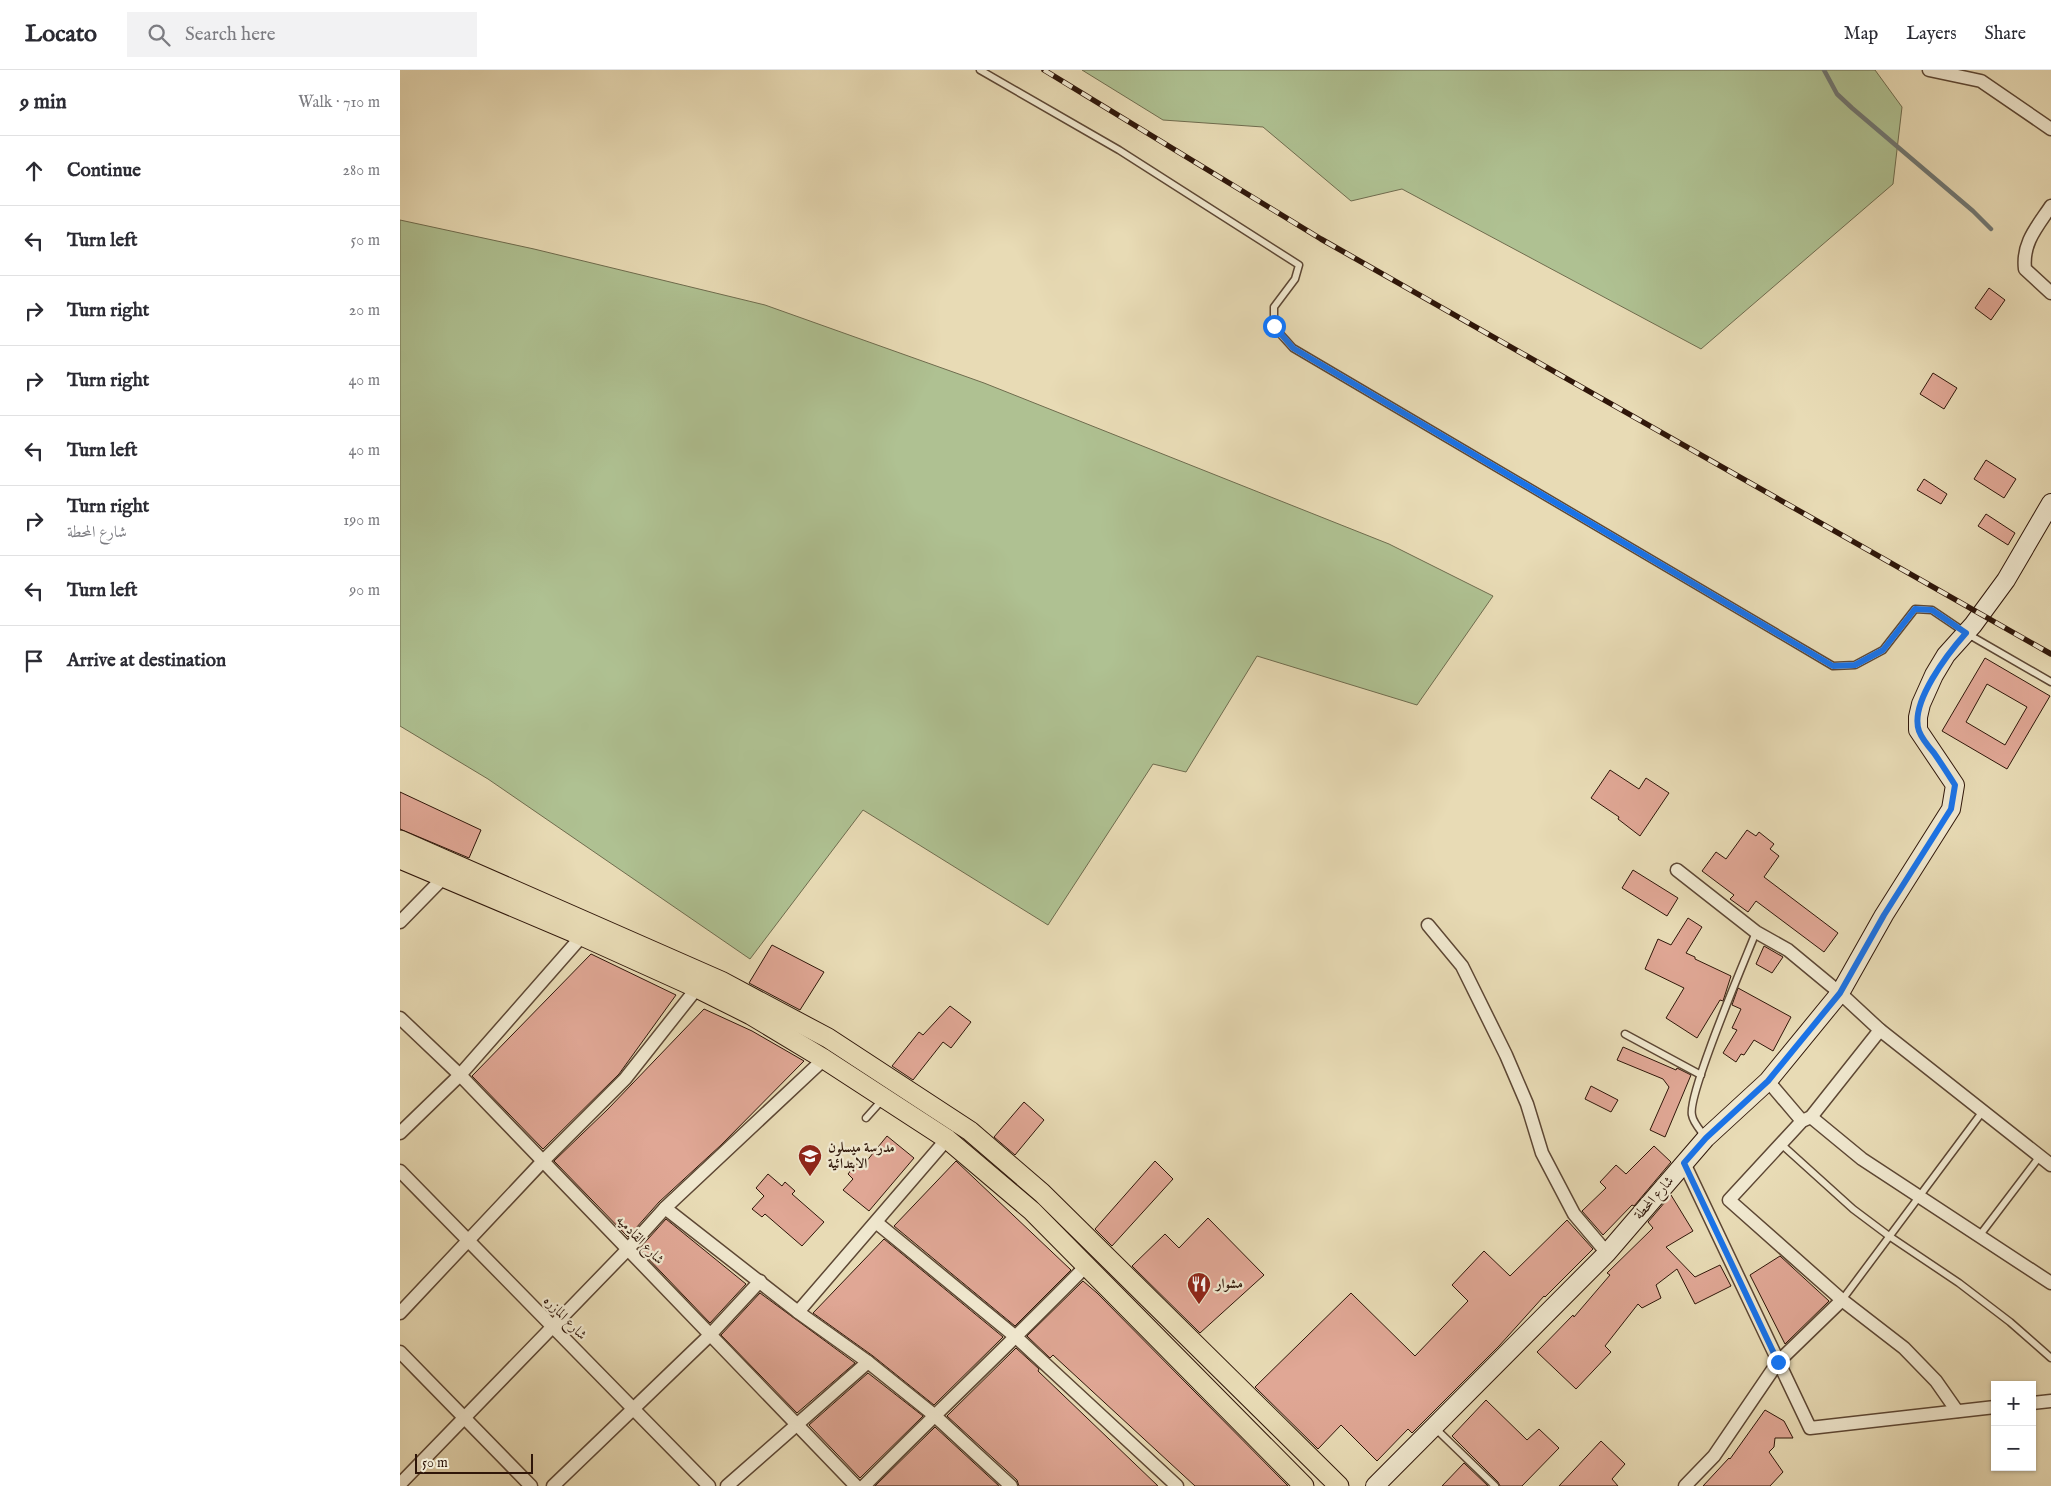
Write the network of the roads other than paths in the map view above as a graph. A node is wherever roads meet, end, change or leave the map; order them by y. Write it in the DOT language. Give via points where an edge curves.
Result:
graph roads {
  1 [pos="980,70"];
  2 [pos="1929,70"];
  3 [pos="1982,76"];
  4 [pos="2051,129"];
  5 [pos="2051,206"];
  6 [pos="2051,293"];
  7 [pos="2051,503"];
  8 [pos="1966,633"];
  9 [pos="2051,682"];
  10 [pos="400,840"];
  11 [pos="400,859"];
  12 [pos="458,866"];
  13 [pos="1678,870"];
  14 [pos="441,878"];
  15 [pos="400,922"];
  16 [pos="1428,925"];
  17 [pos="1756,932"];
  18 [pos="582,936"];
  19 [pos="721,981"];
  20 [pos="698,988"];
  21 [pos="1840,993"];
  22 [pos="400,1018"];
  23 [pos="1880,1030"];
  24 [pos="1625,1034"];
  25 [pos="824,1059"];
  26 [pos="460,1075"];
  27 [pos="1701,1075"];
  28 [pos="1768,1081"];
  29 [pos="884,1098"];
  30 [pos="1983,1111"];
  31 [pos="866,1118"];
  32 [pos="1806,1119"];
  33 [pos="400,1133"];
  34 [pos="1706,1138"];
  35 [pos="947,1139"];
  36 [pos="1781,1144"];
  37 [pos="2040,1156"];
  38 [pos="543,1161"];
  39 [pos="1684,1163"];
  40 [pos="2051,1165"];
  41 [pos="400,1171"];
  42 [pos="1919,1197"];
  43 [pos="665,1208"];
  44 [pos="877,1223"];
  45 [pos="1980,1235"];
  46 [pos="1890,1236"];
  47 [pos="468,1240"];
  48 [pos="628,1249"];
  49 [pos="1607,1253"];
  50 [pos="1087,1264"];
  51 [pos="760,1281"];
  52 [pos="2051,1283"];
  53 [pos="1842,1300"];
  54 [pos="798,1312"];
  55 [pos="400,1313"];
  56 [pos="553,1327"];
  57 [pos="710,1335"];
  58 [pos="1016,1337"];
  59 [pos="400,1352"];
  60 [pos="2051,1358"];
  61 [pos="868,1362"];
  62 [pos="1778,1362"];
  63 [pos="2051,1401"];
  64 [pos="2036,1403"];
  65 [pos="1991,1407"];
  66 [pos="633,1409"];
  67 [pos="1957,1411"];
  68 [pos="934,1415"];
  69 [pos="465,1418"];
  70 [pos="798,1425"];
  71 [pos="1434,1427"];
  72 [pos="400,1484"];
  73 [pos="531,1486"];
  74 [pos="553,1486"];
  75 [pos="709,1486"];
  76 [pos="727,1486"];
  77 [pos="856,1486"];
  78 [pos="864,1486"];
  79 [pos="1010,1486"];
  80 [pos="1177,1486"];
  81 [pos="1304,1486"];
  82 [pos="1339,1486"];
  83 [pos="1375,1486"];
  84 [pos="1495,1486"];
  85 [pos="1685,1486"];
  1 -- 8 [label="lane" via="1119,150 1298,265 1295,279 1274,307 1274,326 1293,348 1833,666 1855,665 1883,650 1915,609 1932,610"];
  2 -- 3 [label="street"];
  3 -- 4 [label="street"];
  5 -- 6 [label="street" via="2031,236 2023,256 2025,269"];
  7 -- 8 [label="main road" via="2006,580"];
  8 -- 9 [label="lane"];
  8 -- 21 [label="main road, شارع المحطة" via="1946,655 1934,675 1918,717 1918,730 1924,742 1955,785 1951,809 1884,915"];
  10 -- 12 [label="main road"];
  11 -- 14 [label="main road"];
  12 -- 14 [label="street"];
  12 -- 19 [label="main road"];
  13 -- 17 [label="street"];
  14 -- 15 [label="street"];
  14 -- 18 [label="main road"];
  16 -- 49 [label="street" via="1462,966 1506,1054 1527,1104 1542,1153 1574,1214"];
  17 -- 21 [label="street" via="1788,950"];
  17 -- 27 [label="lane"];
  18 -- 20 [label="main road"];
  18 -- 26 [label="street"];
  19 -- 20 [label="street"];
  19 -- 82 [label="main road" via="828,1038 970,1131 1042,1192"];
  20 -- 25 [label="main road"];
  20 -- 38 [label="street" via="625,1079"];
  21 -- 23 [label="street"];
  21 -- 28 [label="main road, شارع المحطة"];
  22 -- 26 [label="street, شارع القادميه"];
  23 -- 30 [label="street"];
  23 -- 32 [label="street"];
  24 -- 27 [label="lane"];
  25 -- 29 [label="main road"];
  25 -- 43 [label="street"];
  26 -- 33 [label="street"];
  26 -- 38 [label="street, شارع القادميه"];
  27 -- 34 [label="lane" via="1692,1103 1692,1116"];
  28 -- 32 [label="street"];
  28 -- 34 [label="main road, شارع المحطة"];
  29 -- 31 [label="lane"];
  29 -- 35 [label="main road"];
  30 -- 37 [label="street"];
  30 -- 42 [label="lane"];
  32 -- 36 [label="street"];
  32 -- 42 [label="street"];
  34 -- 39 [label="main road, شارع المحطة"];
  35 -- 44 [label="street"];
  35 -- 50 [label="main road" via="1032,1211"];
  36 -- 46 [label="lane" via="1853,1209"];
  36 -- 53 [label="street" via="1729,1200"];
  37 -- 40 [label="street"];
  37 -- 45 [label="lane"];
  38 -- 47 [label="street"];
  38 -- 48 [label="street, شارع القادميه"];
  39 -- 49 [label="main road, شارع المحطة"];
  39 -- 62 [label="street"];
  41 -- 47 [label="street, شارع المازره"];
  42 -- 45 [label="street"];
  42 -- 46 [label="lane"];
  43 -- 48 [label="street"];
  43 -- 51 [label="street"];
  44 -- 54 [label="street"];
  44 -- 58 [label="street"];
  45 -- 52 [label="street"];
  46 -- 53 [label="lane"];
  46 -- 60 [label="lane" via="1959,1283"];
  47 -- 55 [label="street"];
  47 -- 56 [label="street, شارع المازره"];
  48 -- 56 [label="street"];
  48 -- 57 [label="street, شارع القادميه"];
  49 -- 71 [label="main road, شارع المحطة"];
  50 -- 58 [label="street"];
  50 -- 81 [label="main road"];
  51 -- 54 [label="street"];
  51 -- 57 [label="street"];
  53 -- 62 [label="street"];
  53 -- 67 [label="street" via="1904,1348 1936,1381"];
  54 -- 61 [label="street"];
  56 -- 66 [label="street, شارع المازره"];
  56 -- 69 [label="street"];
  57 -- 66 [label="street"];
  57 -- 70 [label="street, شارع القادميه"];
  58 -- 68 [label="street"];
  58 -- 80 [label="street"];
  59 -- 69 [label="street"];
  61 -- 68 [label="street"];
  61 -- 70 [label="street"];
  62 -- 67 [label="street" via="1810,1428"];
  62 -- 85 [label="street" via="1714,1456"];
  63 -- 64 [label="street"];
  65 -- 67 [label="street"];
  66 -- 74 [label="street"];
  66 -- 75 [label="street, شارع المازره"];
  68 -- 78 [label="street"];
  68 -- 79 [label="street"];
  69 -- 72 [label="street"];
  69 -- 73 [label="street"];
  70 -- 76 [label="street"];
  70 -- 77 [label="street, شارع القادميه"];
  71 -- 83 [label="main road, شارع المحطة"];
  71 -- 84 [label="lane"];
}
